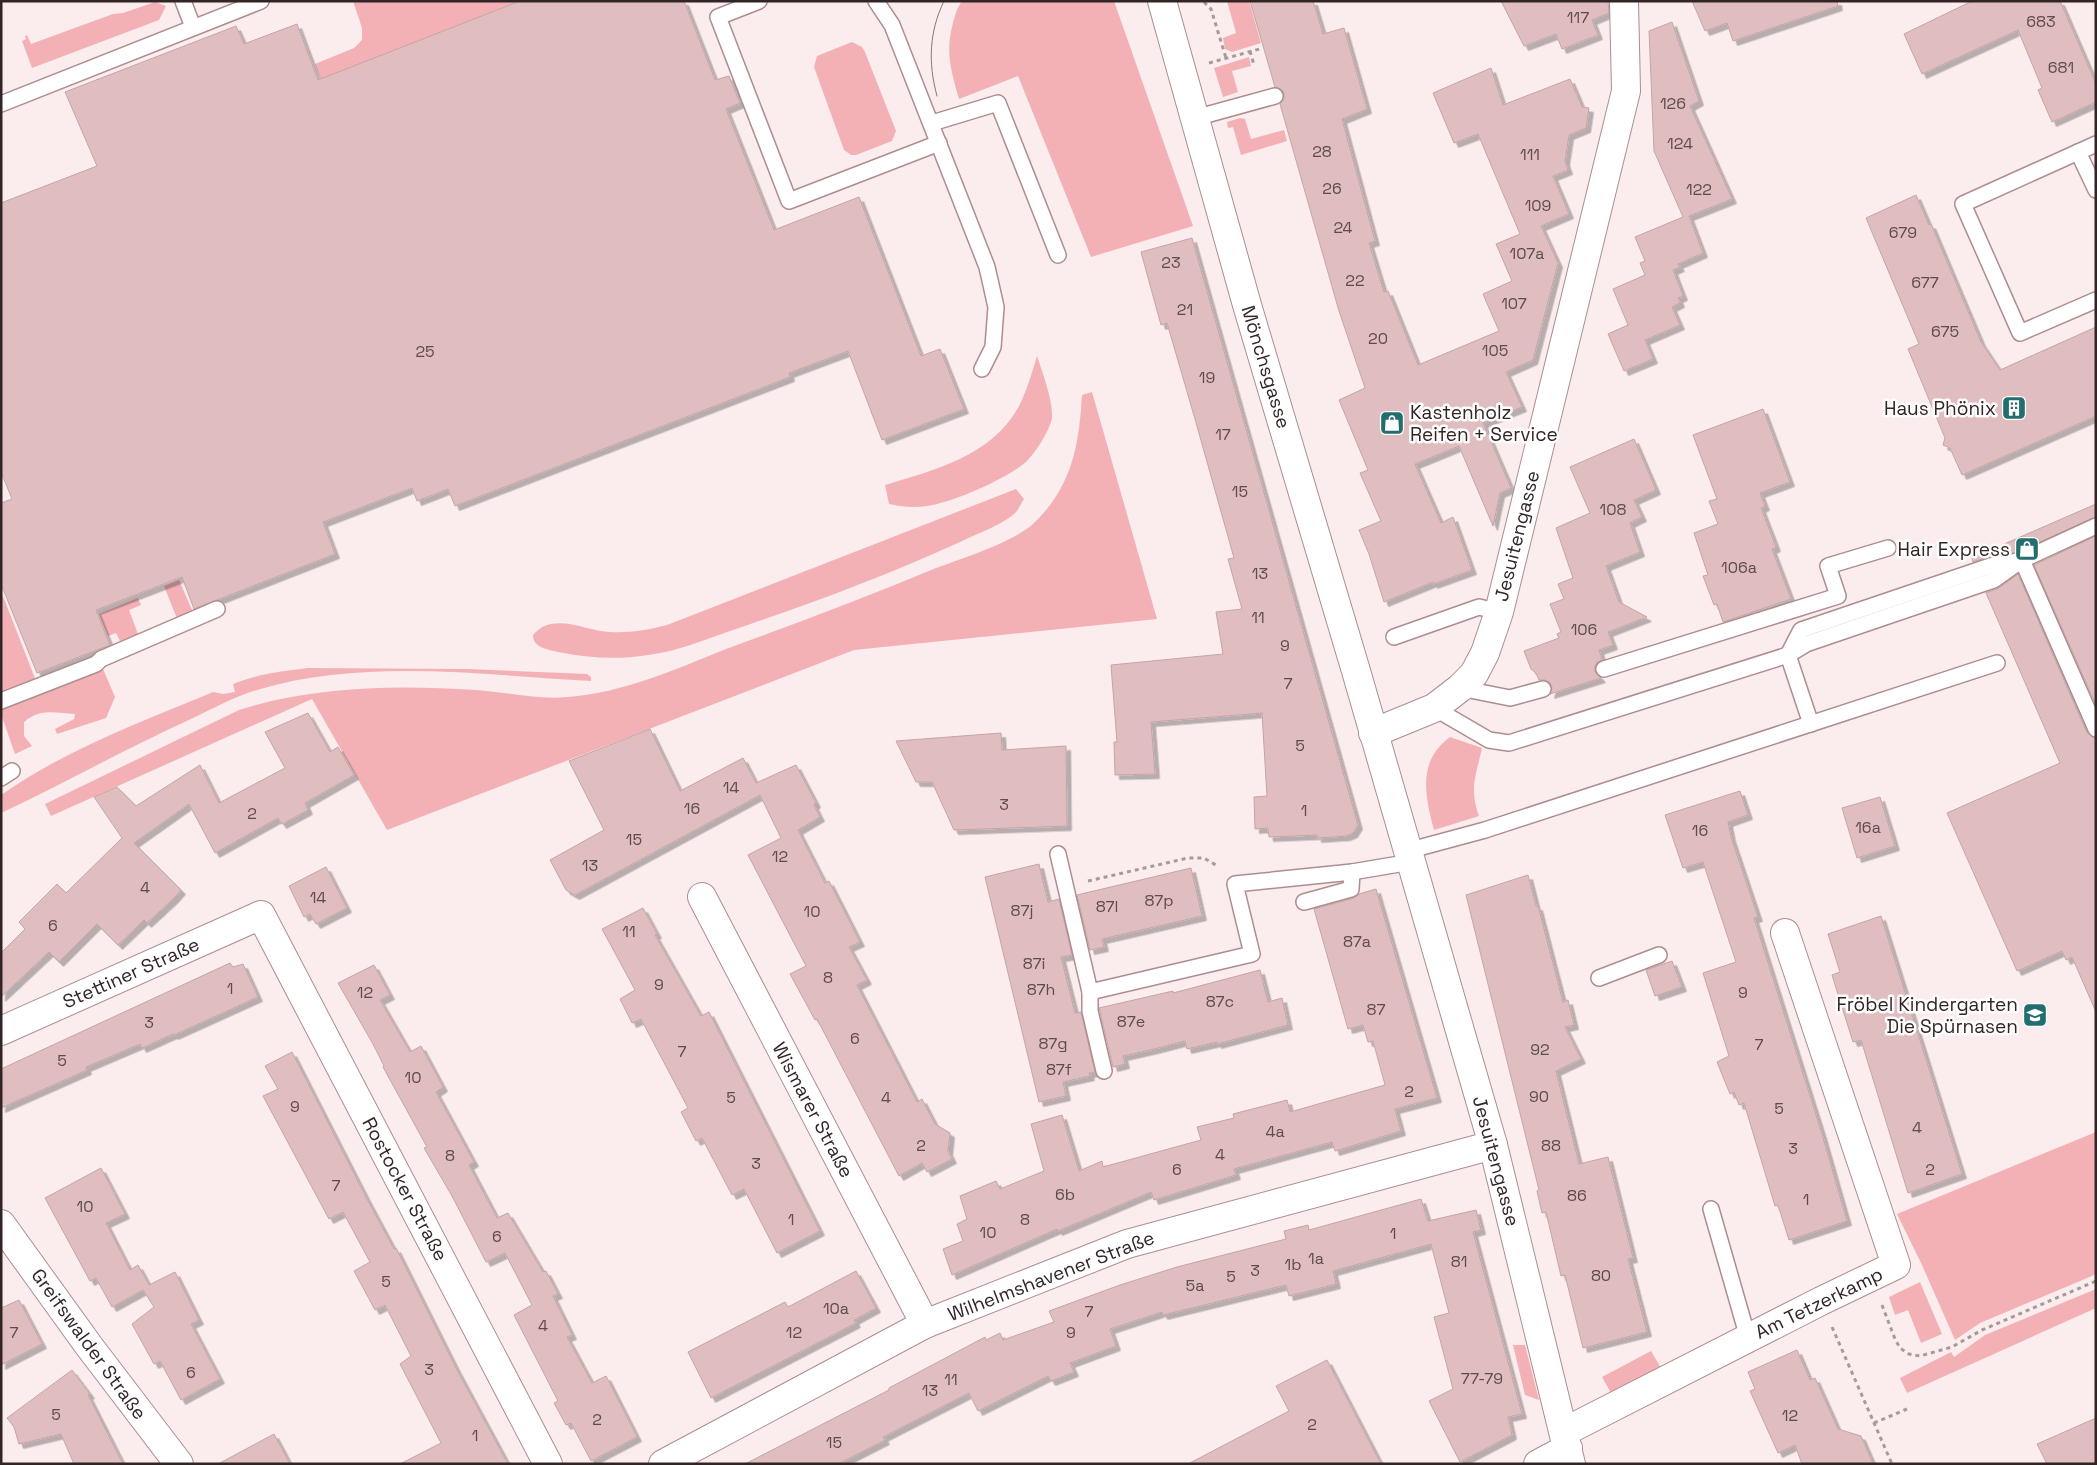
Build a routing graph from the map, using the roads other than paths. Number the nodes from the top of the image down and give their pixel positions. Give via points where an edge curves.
1 (183, 1) edge
2 (261, 1) edge
3 (759, 1) edge
4 (876, 1) edge
5 (1162, 1) edge
6 (1624, 1) edge
7 (193, 27) junction
8 (1275, 96) dead end
9 (1, 104) edge
10 (1195, 118) junction
11 (932, 123) junction
12 (939, 143) junction
13 (2096, 144) edge
14 (2078, 152) junction
15 (2096, 190) edge
16 (1058, 254) dead end
17 (2096, 300) edge
18 (982, 369) dead end
19 (2096, 526) edge
20 (1888, 548) dead end
21 (2022, 560) junction
22 (217, 609) dead end
23 (1499, 612) junction
24 (1394, 637) dead end
25 (1788, 655) junction
26 (1997, 663) dead end
27 (1604, 669) dead end
28 (1460, 688) junction
29 (1542, 688) dead end
30 (1, 701) edge
31 (1434, 708) junction
32 (1811, 724) junction
33 (2096, 729) edge
34 (1373, 732) junction
35 (1058, 854) dead end
36 (1409, 856) junction
37 (1352, 872) junction
38 (702, 896) dead end
39 (1304, 902) dead end
40 (261, 915) joint
41 (1785, 933) dead end
42 (1659, 956) dead end
43 (1599, 978) dead end
44 (1090, 992) junction
45 (1, 1031) edge
46 (1104, 1071) dead end
47 (1493, 1145) junction
48 (1711, 1209) dead end
49 (1, 1224) edge
50 (925, 1324) junction
51 (1748, 1338) junction
52 (1568, 1448) edge
53 (179, 1464) edge
54 (548, 1464) edge
55 (663, 1464) edge
56 (1538, 1464) edge

1 - 7 lane
2 - 7 lane
3 - 12 lane via 718,17 789,201
4 - 11 lane via 892,25
5 - 10 street, Mönchsgasse
6 - 23 street, Jesuitengasse via 1626,91
7 - 9 lane
8 - 10 lane
10 - 34 street, Mönchsgasse
11 - 12 lane
11 - 16 lane via 998,103
12 - 18 lane via 987,267 996,307 993,347
13 - 14 lane
14 - 15 lane
14 - 17 lane via 1963,204 2020,333
19 - 21 lane
20 - 27 lane via 1828,566 1838,596
21 - 25 lane via 1994,580 1806,644
21 - 33 lane
22 - 30 lane via 101,658 96,664
23 - 24 lane via 1478,607
23 - 28 street, Jesuitengasse via 1485,653 1474,674
25 - 31 lane via 1508,743 1489,740
25 - 32 lane
26 - 32 lane
28 - 29 lane via 1510,698
28 - 31 street, Jesuitengasse
31 - 34 street, Jesuitengasse
32 - 36 lane
34 - 36 street, Jesuitengasse
35 - 44 lane
36 - 37 lane
36 - 47 street, Jesuitengasse
37 - 39 lane via 1350,889
37 - 44 lane via 1235,884 1252,954
38 - 50 street, Wismarer Straße
40 - 45 street, Stettiner Straße
40 - 54 street, Rostocker Straße
41 - 51 street, Am Tetzerkamp via 1896,1265
42 - 43 lane
44 - 46 lane via 1090,1011
47 - 50 street, Wilhelmshavener Straße via 1127,1244
47 - 52 street, Jesuitengasse
48 - 51 lane
49 - 53 street, Greifswalder Straße
50 - 55 street, Wilhelmshavener Straße
51 - 52 street, Am Tetzerkamp
52 - 56 street, Am Tetzerkamp

